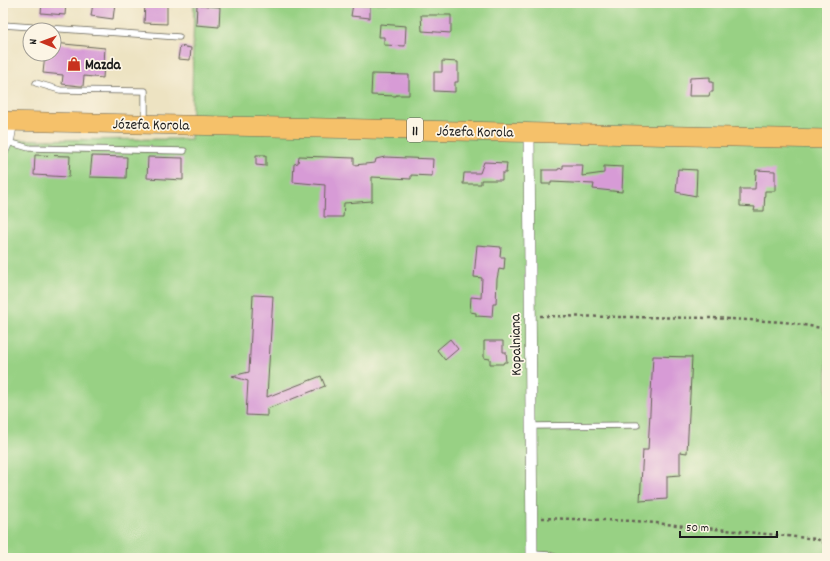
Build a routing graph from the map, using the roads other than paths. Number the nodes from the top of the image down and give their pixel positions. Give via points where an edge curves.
1 (3, 25) edge
2 (179, 37) dead end
3 (36, 83) dead end
4 (8, 121) edge
5 (146, 124) junction
6 (529, 132) junction
7 (827, 139) edge
8 (6, 146) edge
9 (184, 151) dead end
10 (637, 425) dead end
11 (531, 426) junction
12 (532, 556) edge
13 (558, 558) edge

1 - 2 lane
3 - 5 lane via 60,90 145,91
4 - 5 highway, Józefa Korola / 11
4 - 8 street
5 - 6 highway, Józefa Korola / 11
6 - 7 highway, Józefa Korola / 11
6 - 11 street, Kopalniana
8 - 9 lane
10 - 11 lane
11 - 12 street, Kopalniana
12 - 13 lane via 549,555

